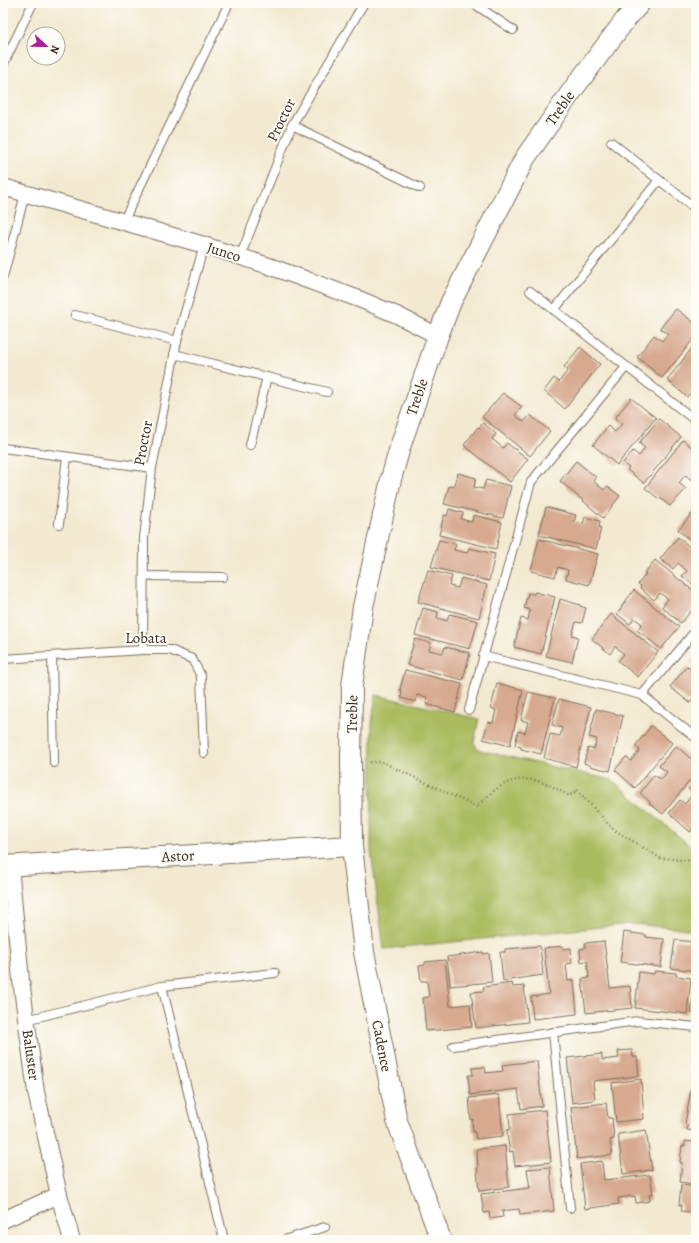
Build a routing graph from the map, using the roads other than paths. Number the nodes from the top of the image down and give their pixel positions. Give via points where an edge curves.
1 (33, 3) edge
2 (229, 3) edge
3 (364, 3) edge
4 (473, 3) edge
5 (640, 3) edge
6 (513, 30) dead end
7 (3, 65) edge
8 (292, 125) junction
9 (611, 142) dead end
10 (659, 180) junction
11 (3, 187) edge
12 (420, 188) dead end
13 (25, 194) junction
14 (696, 209) edge
15 (123, 222) junction
16 (204, 245) junction
17 (240, 257) junction
18 (3, 277) edge
19 (530, 291) dead end
20 (554, 310) junction
21 (74, 315) dead end
22 (438, 336) junction
23 (177, 341) junction
24 (174, 354) junction
25 (626, 367) junction
26 (267, 377) junction
27 (327, 392) dead end
28 (696, 422) edge
29 (250, 445) dead end
30 (3, 448) edge
31 (67, 457) junction
32 (152, 468) junction
33 (59, 524) dead end
34 (144, 576) junction
35 (223, 577) dead end
36 (696, 630) edge
37 (143, 650) junction
38 (52, 656) junction
39 (483, 656) junction
40 (3, 659) edge
41 (642, 695) junction
42 (469, 710) dead end
43 (696, 738) edge
44 (204, 753) dead end
45 (54, 763) dead end
46 (352, 846) junction
47 (7, 866) edge
48 (275, 973) dead end
49 (162, 986) junction
50 (26, 1020) junction
51 (696, 1027) edge
52 (553, 1032) junction
53 (453, 1046) dead end
54 (59, 1195) junction
55 (570, 1208) dead end
56 (3, 1220) edge
57 (325, 1227) dead end
58 (72, 1240) edge
59 (224, 1240) edge
60 (284, 1240) edge
61 (441, 1240) edge

1 - 7 lane
2 - 15 lane
3 - 8 lane, Proctor
4 - 6 lane
5 - 22 street, Treble via 574,88 525,158 451,302
8 - 12 lane
8 - 17 lane, Proctor
9 - 10 lane
10 - 14 lane
10 - 20 lane
11 - 13 street, Junco
13 - 15 street, Junco
13 - 18 lane
15 - 16 street, Junco
16 - 17 street, Junco
16 - 23 lane, Proctor
17 - 22 street, Junco via 358,299
19 - 20 lane
20 - 25 lane
21 - 23 lane
22 - 46 street, Treble via 391,479 363,607 352,686
23 - 24 lane, Proctor
24 - 26 lane
24 - 32 lane, Proctor
25 - 28 lane
25 - 39 lane via 531,482
26 - 27 lane
26 - 29 lane
30 - 31 lane
31 - 32 lane
31 - 33 lane
32 - 34 lane, Proctor via 144,538
34 - 35 lane
34 - 37 lane, Proctor
36 - 41 lane
37 - 38 lane, Lobata
37 - 44 lane, Lobata via 170,650 192,659 201,676
38 - 40 lane, Lobata
38 - 45 lane
39 - 41 lane
39 - 42 lane
41 - 43 lane
46 - 47 street, Astor
46 - 61 street, Cadence via 364,952 398,1121
47 - 50 street, Baluster
48 - 49 lane
49 - 50 lane
49 - 59 lane
50 - 54 street, Baluster via 36,1092
51 - 52 lane via 638,1021
52 - 53 lane
52 - 55 lane
54 - 56 street
54 - 58 street, Baluster
57 - 60 lane

